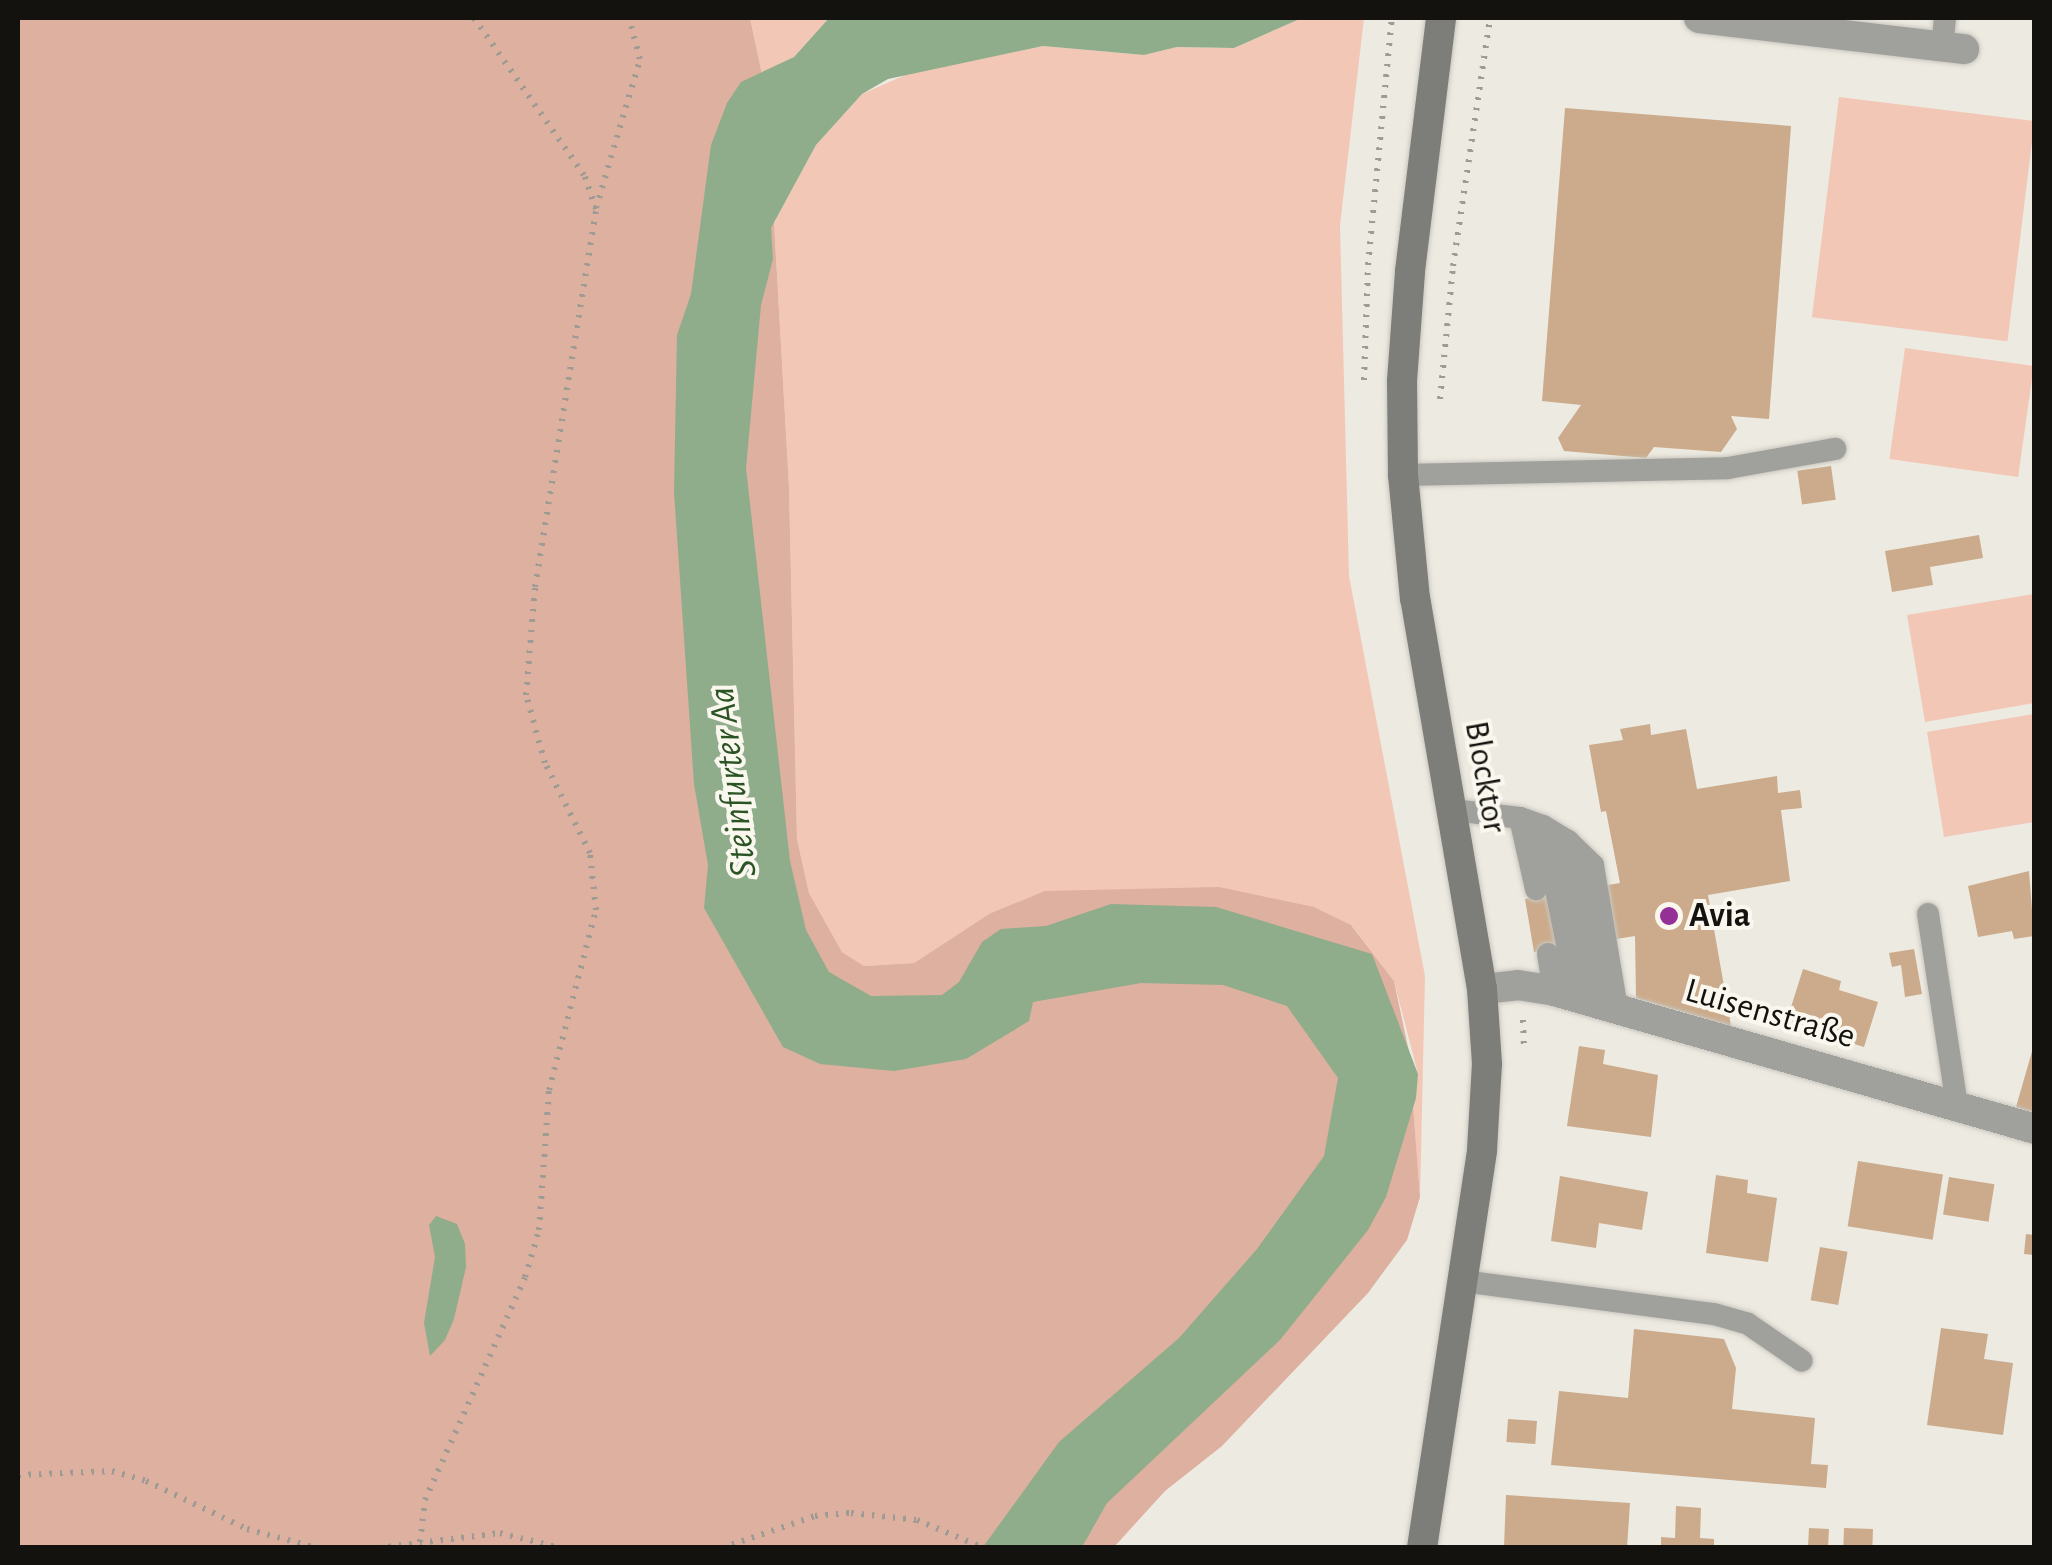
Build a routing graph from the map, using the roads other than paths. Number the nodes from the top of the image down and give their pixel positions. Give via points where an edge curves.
1 (1441, 18) edge
2 (1699, 18) edge
3 (1950, 38) edge
4 (1834, 449) dead end
5 (1404, 474) junction
6 (1453, 810) junction
7 (1520, 818) junction
8 (1543, 826) junction
9 (1536, 889) dead end
10 (1928, 914) dead end
11 (1548, 954) dead end
12 (1482, 990) junction
13 (1588, 1001) junction
14 (1957, 1106) junction
15 (2034, 1129) edge
16 (1462, 1281) junction
17 (1802, 1361) dead end
18 (1422, 1548) edge

1 - 5 main road, Blocktor via 1410,271
2 - 3 street
4 - 5 lane via 1728,468
5 - 6 main road, Blocktor via 1415,599
6 - 7 lane
6 - 12 main road, Blocktor
7 - 8 lane
7 - 9 lane
8 - 13 lane
8 - 13 lane via 1568,842
10 - 14 lane
11 - 13 lane
12 - 13 street, Luisenstraße via 1518,985
12 - 16 main road, Blocktor via 1482,1150
13 - 14 street, Luisenstraße
14 - 15 street, Luisenstraße
16 - 17 lane via 1714,1314 1748,1324
16 - 18 main road, Blocktor

